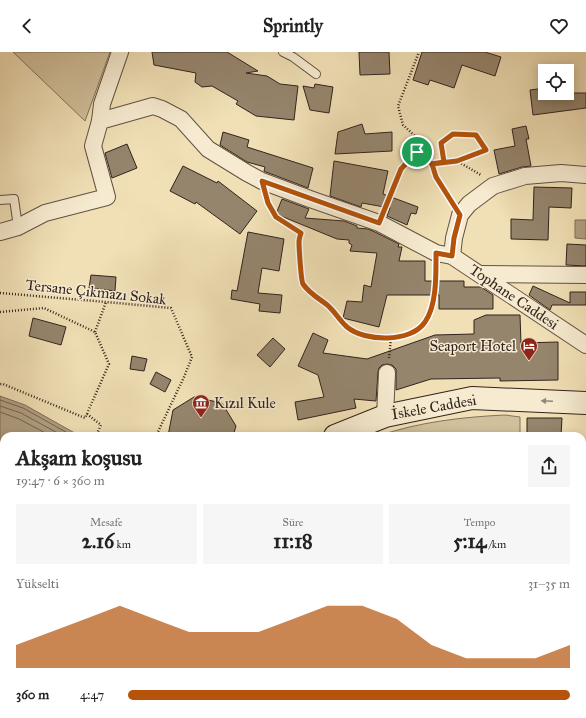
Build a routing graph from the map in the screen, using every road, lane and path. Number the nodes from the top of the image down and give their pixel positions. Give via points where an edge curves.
1 (120, 52) edge
2 (283, 52) edge
3 (419, 52) edge
4 (316, 74) dead end
5 (100, 121) junction
6 (417, 152) junction
7 (457, 161) junction
8 (444, 162) junction
9 (432, 164) junction
10 (480, 175) dead end
11 (586, 175) edge
12 (262, 181) junction
13 (0, 200) edge
14 (460, 215) junction
15 (379, 223) junction
16 (18, 227) junction
17 (0, 232) edge
18 (436, 253) junction
19 (452, 256) junction
20 (480, 274) junction
21 (586, 275) edge
22 (0, 293) edge
23 (106, 302) junction
24 (0, 312) edge
25 (95, 332) junction
26 (391, 338) junction
27 (586, 345) edge
28 (387, 373) joint
29 (0, 384) edge
30 (586, 403) edge
31 (87, 414) junction
32 (385, 416) junction
33 (98, 432) edge
34 (158, 432) edge
35 (345, 432) edge

1 - 5 street via 102,104
2 - 4 lane
3 - 6 path via 398,106 403,125 416,137
5 - 12 street, Tophane Caddesi via 153,106 162,109 180,119 208,149
5 - 16 street via 94,146 107,197 45,213
6 - 9 path
6 - 15 path via 401,169
7 - 8 path
7 - 8 path via 486,150 476,135 453,134 441,143
7 - 10 path
8 - 9 path
9 - 14 path via 436,177
11 - 14 street via 561,173 525,176 493,186 469,204
12 - 15 street, Tophane Caddesi
12 - 26 path via 268,203 276,217 301,233 299,241 302,283 347,327 359,333
13 - 16 lane via 14,200
14 - 19 street
15 - 18 street, Tophane Caddesi
16 - 17 street
18 - 19 street, Tophane Caddesi
18 - 26 path via 435,284 430,314 414,332
19 - 20 street, Tophane Caddesi
20 - 21 street
20 - 27 street, Tophane Caddesi
22 - 23 path, Tersane Çıkmazı Sokak
23 - 25 path
23 - 34 path, Tersane Çıkmazı Sokak via 171,308 192,357
24 - 25 path via 44,308
25 - 31 path via 109,364
26 - 28 path
28 - 32 street
29 - 31 path via 85,418
30 -> 32 street, İskele Caddesi via 472,398
31 - 33 path via 101,425
32 - 35 street, İskele Caddesi

